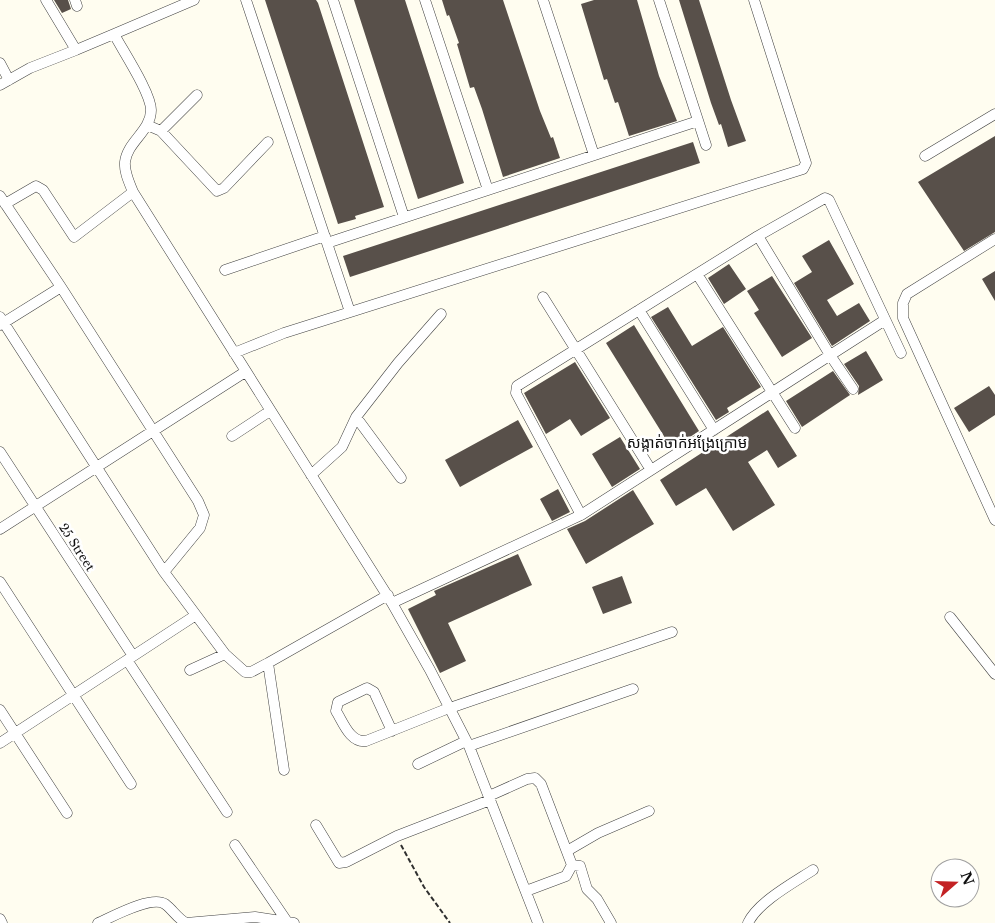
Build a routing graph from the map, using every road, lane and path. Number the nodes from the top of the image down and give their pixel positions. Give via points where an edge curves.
1 (46, 0) edge
2 (194, 0) edge
3 (246, 0) edge
4 (333, 0) edge
5 (425, 0) edge
6 (543, 0) edge
7 (659, 0) edge
8 (754, 0) edge
9 (114, 34) junction
10 (76, 50) junction
11 (0, 63) edge
12 (5, 82) edge
13 (197, 95) dead end
14 (995, 114) edge
15 (698, 121) junction
16 (147, 125) junction
17 (161, 131) junction
18 (268, 142) dead end
19 (706, 145) dead end
20 (594, 155) junction
21 (925, 156) dead end
22 (488, 190) junction
23 (133, 192) junction
24 (2, 200) edge
25 (404, 218) junction
26 (758, 236) junction
27 (326, 239) junction
28 (995, 239) edge
29 (225, 270) dead end
30 (697, 274) junction
31 (61, 287) junction
32 (543, 297) dead end
33 (639, 310) junction
34 (350, 312) junction
35 (440, 314) dead end
36 (885, 320) junction
37 (1, 322) edge
38 (575, 349) junction
39 (234, 353) junction
40 (901, 353) dead end
41 (830, 355) junction
42 (245, 372) junction
43 (853, 389) dead end
44 (771, 393) junction
45 (270, 411) junction
46 (356, 417) junction
47 (796, 428) dead end
48 (714, 430) junction
49 (154, 431) junction
50 (232, 436) dead end
51 (0, 452) edge
52 (97, 468) junction
53 (651, 470) junction
54 (311, 475) junction
55 (401, 478) dead end
56 (35, 506) junction
57 (581, 515) junction
58 (995, 520) edge
59 (0, 529) edge
60 (164, 572) junction
61 (0, 582) edge
62 (390, 599) junction
63 (196, 615) junction
64 (950, 617) dead end
65 (672, 632) dead end
66 (225, 654) junction
67 (130, 658) junction
68 (268, 663) junction
69 (190, 670) dead end
70 (995, 674) edge
71 (633, 690) dead end
72 (73, 695) junction
73 (450, 709) junction
74 (0, 710) edge
75 (392, 731) junction
76 (15, 733) junction
77 (0, 743) edge
78 (467, 744) junction
79 (418, 764) dead end
80 (284, 770) dead end
81 (131, 784) dead end
82 (490, 798) junction
83 (649, 811) dead end
84 (227, 812) dead end
85 (67, 814) dead end
86 (316, 825) dead end
87 (397, 836) junction
88 (235, 845) dead end
89 (567, 851) junction
90 (572, 865) junction
91 (813, 870) dead end
92 (526, 891) junction
93 (0, 920) edge
94 (290, 922) edge
95 (2, 923) edge
96 (98, 923) edge
97 (186, 923) edge
98 (450, 923) edge
99 (538, 923) edge
100 (611, 923) edge
101 (748, 923) edge

1 - 10 street
2 - 9 street
3 - 27 street
4 - 25 street
5 - 22 street
6 - 20 street
7 - 15 street
8 - 34 street via 806,163 803,169
9 - 10 street
9 - 16 street via 149,99 151,112
10 - 12 street
11 - 12 street
13 - 17 street
14 - 21 street
15 - 19 street
15 - 20 street
16 - 17 street
16 - 23 street via 126,154 126,172
17 - 18 street via 217,191 224,188
20 - 22 street
22 - 25 street
23 - 24 street via 76,236 71,234 43,190 36,186
23 - 39 street
24 - 31 street
25 - 27 street
26 - 30 street
26 - 36 street via 825,198 830,200
26 - 41 street
27 - 29 street
27 - 34 street
28 - 58 street via 907,294 903,318
30 - 33 street
30 - 44 street
31 - 37 street
31 - 49 street
32 - 38 street
33 - 38 street
33 - 48 street
34 - 39 street
35 - 46 street
36 - 40 street
36 - 41 street
37 - 52 street
38 - 53 street
38 - 57 street via 515,389
39 - 42 street
41 - 43 street
41 - 44 street
42 - 45 street
42 - 49 street
44 - 47 street
44 - 48 street
45 - 50 street
45 - 54 street
46 - 54 street via 342,448
46 - 55 street
48 - 53 street
49 - 52 street
49 - 60 street via 204,514 200,528
51 - 56 street, 25 Street
52 - 56 street
52 - 60 street
53 - 57 street
54 - 62 street
56 - 59 street
56 - 67 street, 25 Street
57 - 62 street
60 - 63 street
61 - 72 street
62 - 68 street
62 - 73 street
63 - 66 street
63 - 67 street
64 - 70 street
65 - 73 street
66 - 68 street via 245,672
66 - 69 street
67 - 72 street
67 - 84 street, 25 Street
68 - 80 street
71 - 78 street
72 - 76 street
72 - 81 street
73 - 75 street
73 - 78 street
74 - 76 street
75 - 75 street via 366,741 356,739 336,711 338,702 370,689
76 - 77 street
76 - 85 street
78 - 79 street
78 - 82 street
82 - 87 street
82 - 89 street via 535,778 541,784
82 - 92 street
83 - 89 street via 598,833
86 - 87 street via 339,863
87 - 98 path via 424,887
88 - 94 street
89 - 90 street
90 - 92 street via 566,876
90 - 100 street via 580,866 587,888
91 - 101 street via 783,889 752,915
92 - 99 street
93 - 95 street
94 - 97 street via 255,917
96 - 97 street via 154,901 165,904

